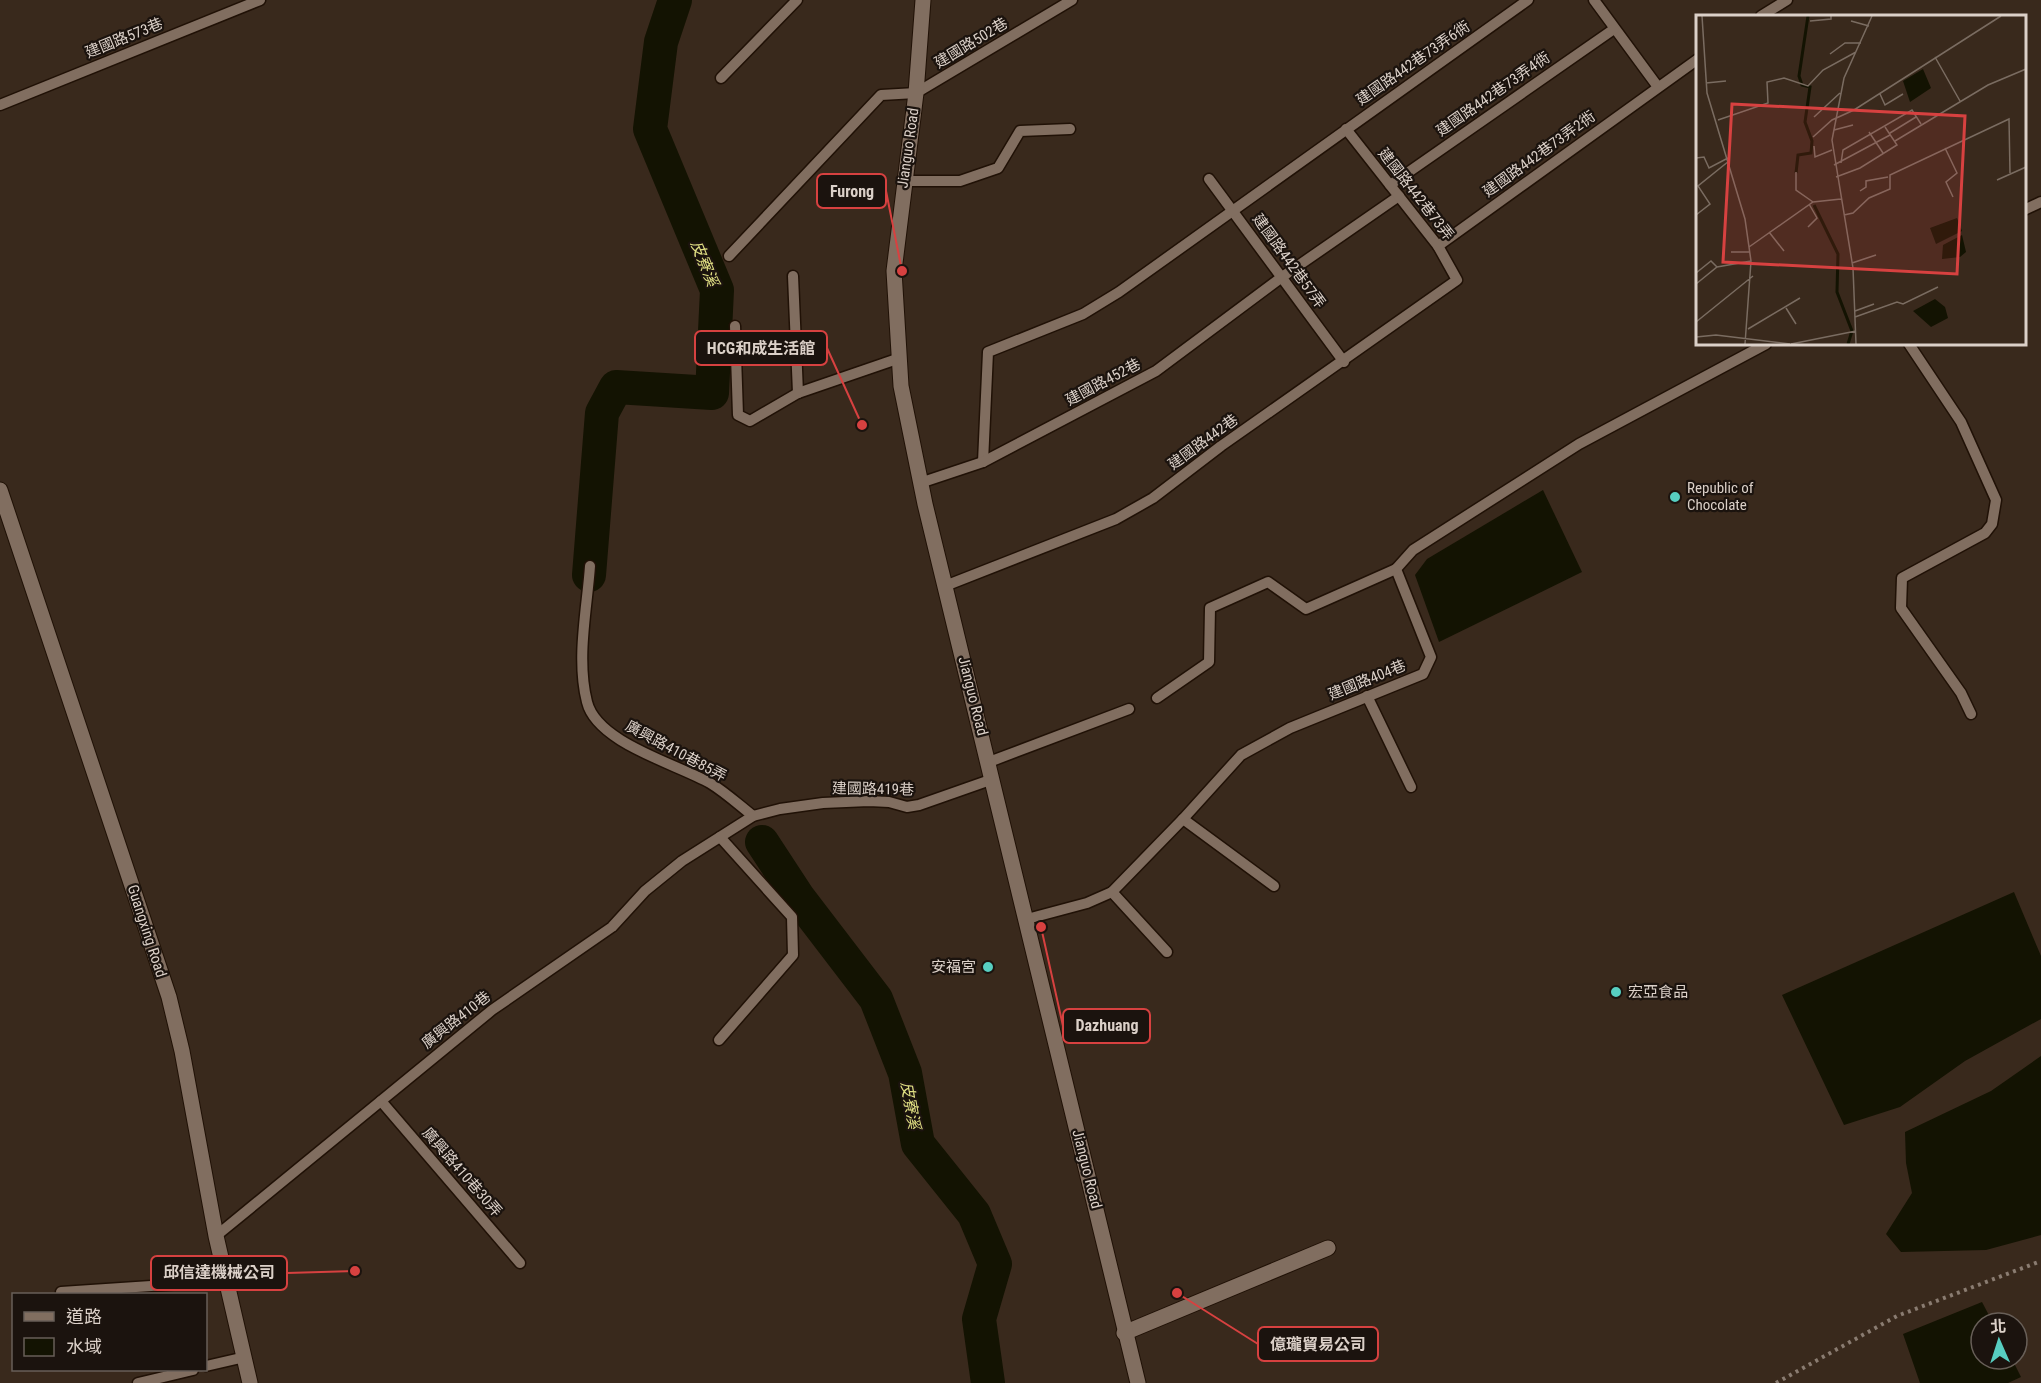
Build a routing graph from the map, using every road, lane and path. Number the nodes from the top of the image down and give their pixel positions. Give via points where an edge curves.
1 (260, 0) edge
2 (797, 0) edge
3 (923, 0) edge
4 (1072, 0) edge
5 (1528, 0) edge
6 (1594, 0) edge
7 (1787, 0) edge
8 (1763, 15) edge
9 (1614, 29) junction
10 (1696, 60) edge
11 (721, 78) dead end
12 (1658, 87) junction
13 (916, 93) junction
14 (0, 105) edge
15 (1070, 129) dead end
16 (1346, 129) junction
17 (1209, 179) dead end
18 (903, 181) junction
19 (1390, 184) junction
20 (1399, 196) junction
21 (2041, 202) edge
22 (1232, 209) junction
23 (2026, 210) edge
24 (1438, 246) junction
25 (729, 256) dead end
26 (793, 276) dead end
27 (1282, 277) junction
28 (1457, 280) joint
29 (735, 326) dead end
30 (1764, 345) edge
31 (1910, 345) edge
32 (897, 359) junction
33 (1344, 362) junction
34 (798, 393) junction
35 (983, 462) junction
36 (920, 483) junction
37 (1, 498) edge
38 (590, 566) dead end
39 (1396, 569) junction
40 (945, 586) junction
41 (1367, 696) junction
42 (1157, 698) dead end
43 (1129, 709) dead end
44 (1971, 714) dead end
45 (989, 762) junction
46 (993, 780) junction
47 (1411, 787) dead end
48 (753, 816) junction
49 (1183, 819) junction
50 (720, 837) junction
51 (1274, 885) dead end
52 (1112, 892) junction
53 (1027, 919) junction
54 (1167, 952) dead end
55 (718, 1040) dead end
56 (381, 1101) junction
57 (216, 1236) junction
58 (1328, 1248) dead end
59 (2041, 1261) edge
60 (520, 1263) dead end
61 (226, 1281) junction
62 (61, 1292) dead end
63 (1124, 1333) junction
64 (245, 1357) junction
65 (207, 1366) edge
66 (189, 1371) edge
67 (138, 1383) edge
68 (250, 1383) edge
69 (1138, 1383) edge
70 (1776, 1383) edge

1 - 14 lane, 建國路573巷
2 - 11 lane
3 - 13 street, Jianguo Road
4 - 13 lane, 建國路502巷
5 - 16 lane, 建國路442巷73弄6衖
6 - 9 lane
7 - 8 lane
9 - 12 lane
9 - 19 lane, 建國路442巷73弄4衖
10 - 12 lane, 建國路442巷73弄2衖
12 - 24 lane, 建國路442巷73弄2衖
13 - 18 street, Jianguo Road
13 - 25 lane via 881,95
15 - 18 lane via 1020,131 998,168 960,181
16 - 19 lane, 建國路442巷73弄
16 - 22 lane, 建國路442巷73弄6衖
17 - 22 lane, 建國路442巷57弄
18 - 32 street, Jianguo Road via 894,271
19 - 20 lane, 建國路442巷73弄
20 - 24 lane, 建國路442巷73弄
20 - 27 lane, 建國路452巷
21 - 23 lane
22 - 27 lane, 建國路442巷57弄
22 - 35 lane, 建國路442巷73弄6衖 via 1083,314 988,352
24 - 28 lane, 建國路442巷73弄
26 - 34 lane
27 - 33 lane, 建國路442巷57弄
27 - 35 lane, 建國路452巷 via 1156,371
28 - 33 lane, 建國路442巷
29 - 34 lane via 738,415 750,422
30 - 39 lane via 1580,444 1413,550
31 - 44 lane via 1961,422 1996,500 1992,524 1985,533 1902,578 1900,586 1901,608 1961,693
32 - 34 lane
32 - 36 street, Jianguo Road
33 - 40 lane, 建國路442巷 via 1153,498 1116,519
35 - 36 lane, 建國路452巷
36 - 40 street, Jianguo Road
37 - 57 street, Guangxing Road via 169,997
38 - 48 lane, 廣興路410巷85弄 via 583,670 587,704 599,723 616,737 710,783
39 - 41 lane, 建國路404巷 via 1431,657 1423,674
39 - 42 lane via 1306,609 1268,582 1210,608 1209,662
40 - 45 street, Jianguo Road
41 - 47 lane
41 - 49 lane, 建國路404巷 via 1290,728 1240,755
43 - 45 lane
45 - 46 street, Jianguo Road
46 - 48 lane, 建國路419巷 via 919,806 869,801 824,803 780,808
46 - 53 street, Jianguo Road
48 - 50 lane, 建國路419巷
49 - 51 lane
49 - 52 lane, 建國路404巷
50 - 55 lane via 792,917 793,956
50 - 56 lane, 廣興路410巷 via 645,891 612,927 492,1010
52 - 53 lane, 建國路404巷
52 - 54 lane
53 - 63 street, Jianguo Road
56 - 57 lane, 廣興路410巷
56 - 60 lane, 廣興路410巷30弄
57 - 61 street, Guangxing Road
58 - 63 street
59 - 70 path via 1898,1316
61 - 62 lane
61 - 64 street, Guangxing Road
63 - 69 street, Jianguo Road
64 - 65 lane
64 - 68 street, Guangxing Road
66 - 67 lane

